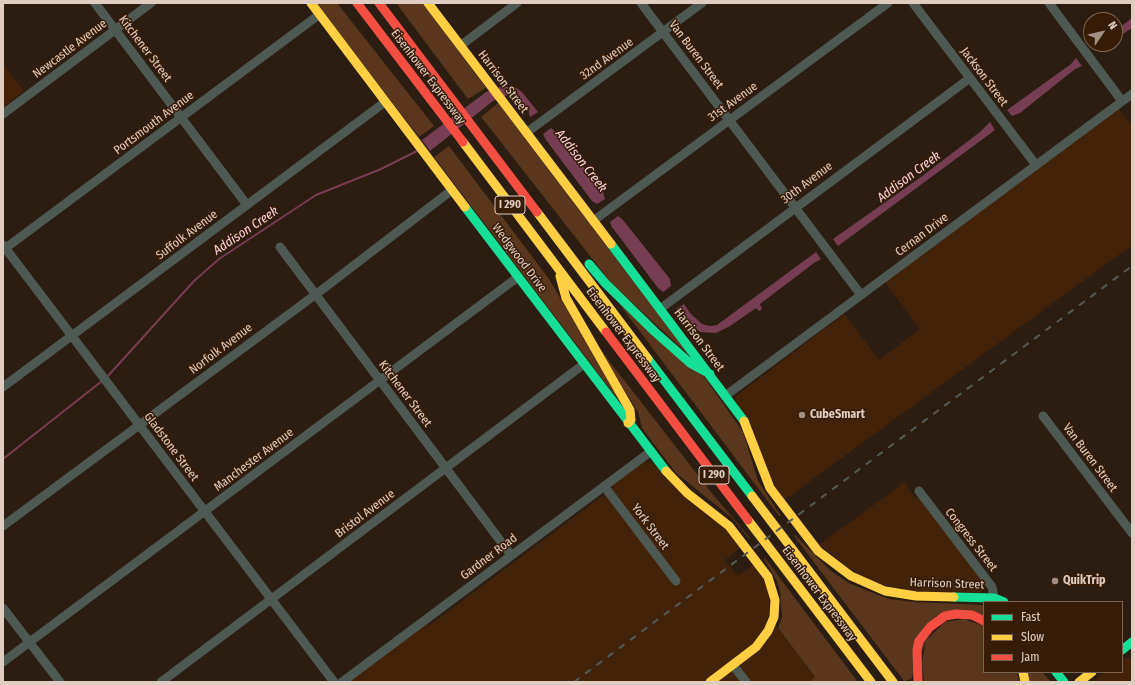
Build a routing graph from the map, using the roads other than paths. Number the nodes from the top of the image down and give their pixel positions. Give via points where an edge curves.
1 (95, 3) edge
2 (151, 3) edge
3 (311, 3) edge
4 (357, 3) edge
5 (379, 3) edge
6 (428, 3) edge
7 (517, 3) edge
8 (641, 3) edge
9 (702, 3) edge
10 (888, 3) edge
11 (913, 3) edge
12 (1049, 3) edge
13 (320, 14) junction
14 (115, 30) junction
15 (367, 32) dead end
16 (663, 32) junction
17 (460, 46) junction
18 (970, 78) junction
19 (414, 80) junction
20 (1132, 94) edge
21 (1122, 101) junction
22 (386, 102) junction
23 (3, 114) edge
24 (181, 117) junction
25 (730, 120) junction
26 (526, 133) junction
27 (1036, 165) junction
28 (452, 190) junction
29 (247, 205) junction
30 (795, 207) junction
31 (541, 217) junction
32 (593, 222) junction
33 (280, 247) dead end
34 (4, 248) edge
35 (558, 268) junction
36 (518, 277) junction
37 (315, 294) junction
38 (861, 295) junction
39 (660, 309) junction
40 (72, 336) junction
41 (584, 364) junction
42 (710, 374) junction
43 (380, 381) junction
44 (3, 387) edge
45 (725, 396) junction
46 (1043, 416) dead end
47 (628, 423) junction
48 (139, 425) junction
49 (650, 452) junction
50 (446, 468) junction
51 (604, 486) junction
52 (918, 491) dead end
53 (205, 512) junction
54 (3, 526) edge
55 (1132, 533) edge
56 (511, 555) junction
57 (676, 582) dead end
58 (994, 598) junction
59 (271, 599) junction
60 (1002, 601) edge
61 (3, 608) edge
62 (983, 620) edge
63 (29, 642) junction
64 (3, 662) edge
65 (733, 665) junction
66 (1057, 673) edge
67 (1091, 673) edge
68 (60, 682) edge
69 (161, 682) edge
70 (334, 682) edge
71 (342, 682) edge
72 (710, 682) edge
73 (746, 682) edge
74 (871, 682) edge
75 (893, 682) edge
76 (918, 682) edge
77 (1064, 682) edge
78 (1079, 682) edge

1 - 14 street, Kitchener Street
2 - 14 street, Newcastle Avenue
3 - 13 main road, Wedgwood Drive
4 - 19 main road, Eisenhower Expressway / I 290
5 - 31 main road, Eisenhower Expressway / I 290
6 - 17 main road, Harrison Street
7 - 17 street
8 - 16 street, Van Buren Street
9 - 16 street, 32nd Avenue
10 - 25 street, 31st Avenue
11 - 18 street, Jackson Street
12 - 21 street
13 - 22 main road, Wedgwood Drive
13 - 24 street, Portsmouth Avenue
14 - 23 street, Newcastle Avenue
14 - 24 street, Kitchener Street
15 - 19 main road via 394,66
16 - 25 street, Van Buren Street
16 - 26 street, 32nd Avenue
17 - 26 main road, Harrison Street
18 - 27 street, Jackson Street
18 - 30 street, 30th Avenue
19 - 35 main road, Eisenhower Expressway / I 290
20 - 21 street, Cernan Drive
21 - 27 street, Cernan Drive
22 - 28 main road, Wedgwood Drive
22 - 29 street, Suffolk Avenue
24 - 29 street, Kitchener Street
24 - 34 street, Portsmouth Avenue
25 - 30 street, Van Buren Street
25 - 32 street, 31st Avenue
26 - 32 main road, Harrison Street
27 - 38 street, Cernan Drive
28 - 36 main road, Wedgwood Drive
28 - 37 street, Norfolk Avenue
29 - 40 street, Suffolk Avenue
30 - 38 street, Van Buren Street
30 - 39 street, 30th Avenue
31 - 42 main road via 568,239 605,283 648,325 690,362
31 - 75 main road, Eisenhower Expressway / I 290
32 - 39 main road, Harrison Street
33 - 37 street, Kitchener Street
34 - 40 street, Gladstone Street
35 - 47 main road via 566,298 630,410 632,420
35 - 74 main road, Eisenhower Expressway / I 290
36 - 41 main road, Wedgwood Drive
36 - 43 street, Manchester Avenue
37 - 43 street, Kitchener Street
37 - 48 street, Norfolk Avenue
38 - 45 street, Cernan Drive
39 - 42 main road, Harrison Street
40 - 44 street, Suffolk Avenue
40 - 48 street, Gladstone Street
41 - 47 main road, Wedgwood Drive
41 - 50 street, Bristol Avenue
42 - 45 main road, Harrison Street
43 - 50 street, Kitchener Street
43 - 53 street, Manchester Avenue
45 - 58 main road, Harrison Street via 747,427 765,478 774,495 810,542 839,569 868,584 901,594
46 - 55 street, Van Buren Street
47 - 49 main road, Wedgwood Drive
48 - 53 street, Gladstone Street
48 - 54 street, Norfolk Avenue
49 - 51 street, Gardner Road
49 - 65 main road, Wedgwood Drive via 676,483 729,526 771,583 775,610 768,631 761,642
50 - 56 street, Kitchener Street
50 - 59 street, Bristol Avenue
51 - 56 street, Gardner Road
51 - 57 street, York Street
52 - 58 street, Congress Street via 992,587
53 - 59 street, Gladstone Street
53 - 63 street, Manchester Avenue
56 - 71 street, Gardner Road
58 - 60 main road
59 - 69 street, Bristol Avenue
59 - 70 street, Gladstone Street
61 - 63 street
62 - 76 main road via 972,615 956,614 945,616 930,627 917,650
63 - 64 street, Manchester Avenue
63 - 68 street
65 - 72 main road, Wedgwood Drive
65 - 73 street
66 - 77 main road
67 - 78 main road

